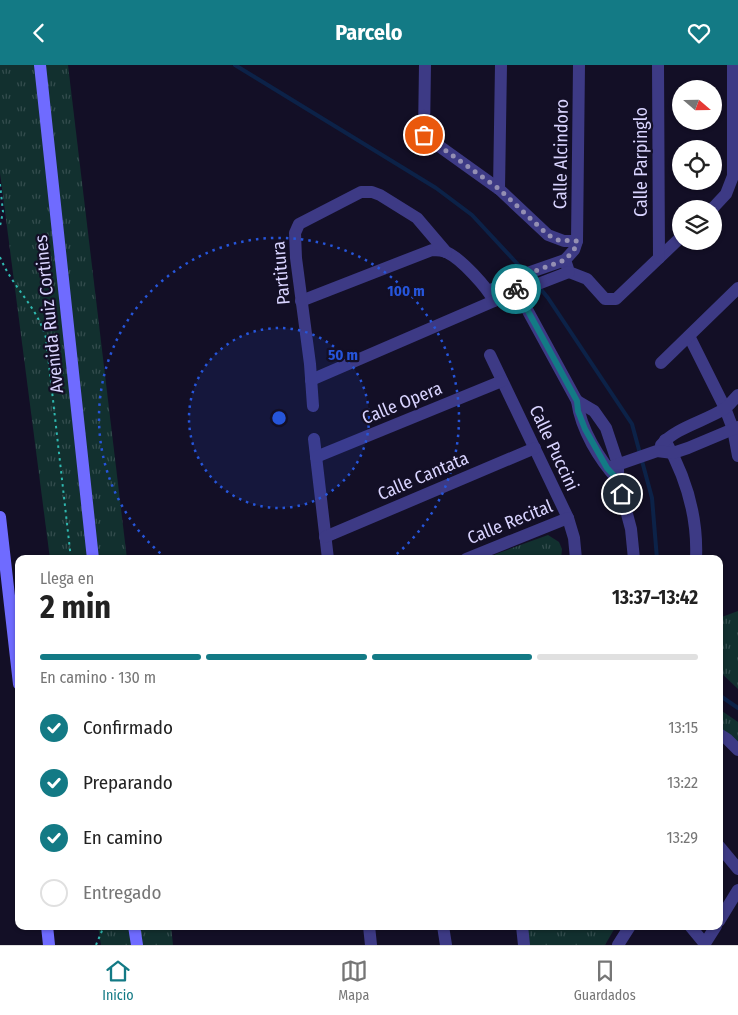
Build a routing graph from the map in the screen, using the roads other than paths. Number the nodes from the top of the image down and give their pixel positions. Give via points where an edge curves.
1 (40, 65) edge
2 (426, 65) edge
3 (501, 65) edge
4 (579, 65) edge
5 (658, 65) edge
6 (732, 65) edge
7 (499, 189) junction
8 (720, 200) edge
9 (577, 241) junction
10 (672, 246) edge
11 (446, 252) junction
12 (659, 258) junction
13 (567, 266) junction
14 (516, 278) junction
15 (738, 288) edge
16 (523, 290) junction
17 (491, 296) junction
18 (301, 301) junction
19 (689, 337) junction
20 (490, 355) dead end
21 (661, 363) dead end
22 (311, 380) junction
23 (502, 381) junction
24 (738, 395) edge
25 (577, 401) junction
26 (313, 406) dead end
27 (725, 408) junction
28 (735, 428) edge
29 (314, 439) dead end
30 (666, 440) junction
31 (535, 448) junction
32 (656, 451) junction
33 (673, 453) junction
34 (738, 456) edge
35 (316, 457) junction
36 (612, 466) junction
37 (0, 517) edge
38 (568, 518) junction
39 (325, 537) junction
40 (93, 555) edge
41 (327, 555) edge
42 (484, 555) edge
43 (576, 555) edge
44 (634, 555) edge
45 (696, 555) edge
46 (15, 649) edge
47 (723, 736) edge
48 (738, 750) edge
49 (723, 851) edge
50 (738, 869) edge
51 (738, 889) edge
52 (723, 914) edge
53 (47, 930) edge
54 (135, 930) edge
55 (369, 930) edge
56 (444, 930) edge
57 (522, 930) edge
58 (627, 930) edge
59 (693, 930) edge
60 (713, 930) edge
61 (704, 944) edge
62 (49, 945) edge
63 (137, 945) edge
64 (371, 945) edge
65 (446, 945) edge
66 (524, 945) edge
67 (618, 945) edge

1 - 40 main road, Avenida Ruiz Cortines
2 - 7 street via 424,133
3 - 7 street
4 - 9 street, Calle Alcindoro
5 - 12 street, Calle Parpinglo
6 - 8 street via 733,176
7 - 9 street via 548,235 558,240
9 - 13 street
10 - 12 street
11 - 17 street via 454,256
11 - 18 street via 432,250
11 - 18 street, Partitura via 418,218 372,191 361,192 295,229
12 - 13 street via 616,299 605,299 586,279
13 - 14 street via 545,267
13 - 16 street via 552,279
14 - 16 street
14 - 17 street
15 - 19 street
16 - 17 street
16 - 25 street
17 - 22 street
18 - 22 street, Partitura
19 - 21 street
19 - 27 street
20 - 23 street, Calle Puccini
22 - 26 street, Partitura
23 - 31 street, Calle Puccini
23 - 35 street, Calle Opera
24 - 27 street
25 - 36 street via 585,429
25 - 36 street via 601,419
27 - 28 street
27 - 30 street
28 - 33 street
28 - 34 street
29 - 35 street
30 - 32 street
30 - 33 street
31 - 38 street, Calle Puccini
31 - 39 street, Calle Cantata
32 - 33 street
32 - 36 street
33 - 45 street via 690,502
35 - 39 street
36 - 44 street via 631,529
37 - 46 main road
38 - 42 street, Calle Recital
38 - 43 street, Calle Puccini
39 - 41 street
47 - 48 street
49 - 50 street
51 - 52 street
53 - 62 main road
54 - 63 main road
55 - 64 street
56 - 65 street
57 - 66 street
58 - 67 street
59 - 61 street
60 - 61 street

